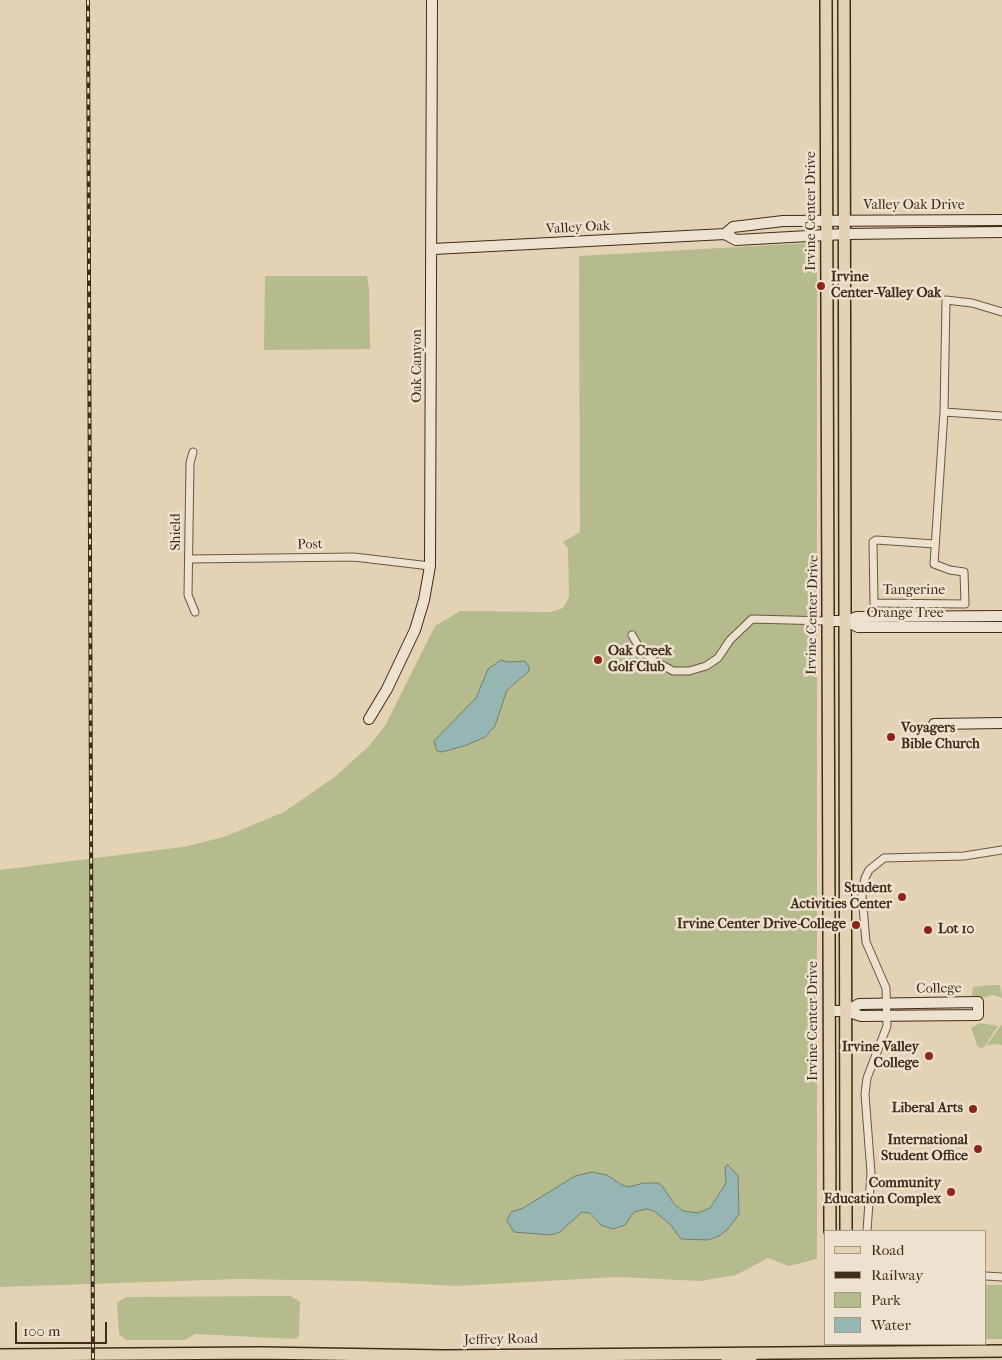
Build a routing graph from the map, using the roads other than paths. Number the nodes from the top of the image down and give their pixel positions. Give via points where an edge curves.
1 (432, 0) edge
2 (826, 0) edge
3 (844, 0) edge
4 (845, 220) junction
5 (1002, 220) edge
6 (826, 221) junction
7 (1002, 232) edge
8 (725, 234) junction
9 (827, 234) junction
10 (845, 234) junction
11 (433, 249) junction
12 (1002, 312) edge
13 (944, 412) junction
14 (1002, 416) edge
15 (193, 452) dead end
16 (935, 544) junction
17 (189, 559) junction
18 (430, 566) junction
19 (195, 612) dead end
20 (1002, 616) edge
21 (827, 621) junction
22 (846, 621) junction
23 (1002, 627) edge
24 (632, 635) dead end
25 (369, 719) dead end
26 (1002, 723) edge
27 (934, 724) dead end
28 (1002, 850) edge
29 (886, 1003) junction
30 (830, 1011) junction
31 (846, 1011) junction
32 (886, 1016) junction
33 (830, 1230) edge
34 (846, 1230) edge
35 (867, 1230) edge
36 (987, 1276) edge
37 (1002, 1277) edge
38 (1002, 1351) edge
39 (690, 1352) junction
40 (774, 1352) junction
41 (832, 1352) edge
42 (847, 1352) edge
43 (0, 1355) edge
44 (443, 1359) edge
45 (651, 1360) edge
46 (727, 1360) edge

1 - 11 street, Oak Canyon
2 - 6 main road, Irvine Center Drive
3 - 4 main road
4 - 5 street, Valley Oak Drive
4 - 6 street, Valley Oak Drive
4 - 10 main road
6 - 8 street, Valley Oak via 783,221 733,227
6 - 9 main road, Irvine Center Drive
7 - 10 street, Valley Oak Drive
8 - 9 street, Valley Oak via 736,240
8 - 11 street, Valley Oak
9 - 10 street, Valley Oak Drive
9 - 21 main road, Irvine Center Drive
10 - 22 main road
11 - 18 street, Oak Canyon
12 - 13 street, Tangerine via 972,303 946,300
13 - 14 street
13 - 16 street, Tangerine
15 - 17 street, Shield via 190,463
16 - 16 street, Tangerine via 934,564 964,572 965,604 874,603 873,542
17 - 18 street, Post via 354,557
17 - 19 street, Shield via 188,595
18 - 25 street, Oak Canyon via 415,630
20 - 22 street, Orange Tree via 857,617
21 - 22 street
21 - 24 street via 752,619 730,640 718,658 689,672 673,671 651,659
21 - 30 main road, Irvine Center Drive
22 - 23 street, Orange Tree via 858,627
22 - 31 main road
26 - 27 street
28 - 29 street via 964,856 893,856 884,858 869,870 863,886 865,932 870,954 886,988
29 - 31 street, College via 859,1004
29 - 32 street
29 - 32 street, College via 978,1002 978,1015
30 - 31 street, College
30 - 33 main road, Irvine Center Drive
31 - 32 street, College via 861,1016
31 - 34 main road
32 - 35 street via 885,1034 871,1065 865,1094 871,1173
36 - 37 street
38 - 42 main road, Jeffrey Road
39 - 40 main road, Jeffrey Road
39 - 44 main road, Jeffrey Road
39 - 45 main road via 678,1359
40 - 41 main road, Jeffrey Road
40 - 46 main road via 757,1358
41 - 42 main road, Jeffrey Road
43 - 44 main road, Jeffrey Road via 261,1352

